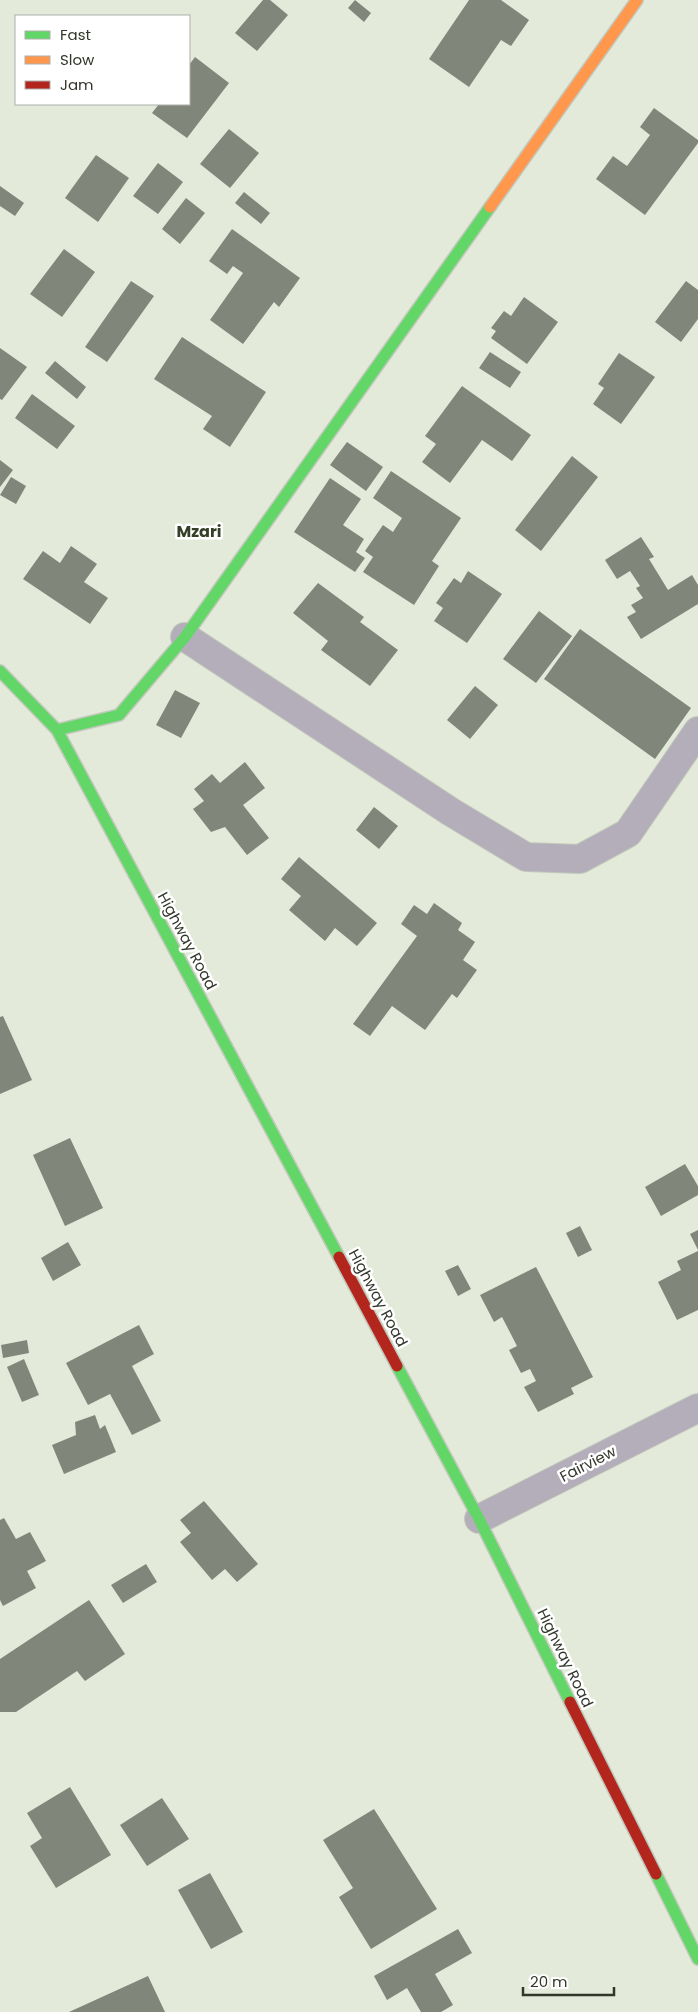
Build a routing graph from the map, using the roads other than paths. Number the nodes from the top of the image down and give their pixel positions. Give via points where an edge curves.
1 (637, 0) edge
2 (185, 637) junction
3 (0, 671) edge
4 (56, 730) junction
5 (698, 732) edge
6 (698, 1408) edge
7 (479, 1519) junction
8 (698, 1959) edge

1 - 2 street
2 - 4 street via 119,715
2 - 5 street via 526,857 580,859 628,833
3 - 4 street, Highway Road
4 - 7 street, Highway Road
6 - 7 street, Fairview
7 - 8 street, Highway Road

